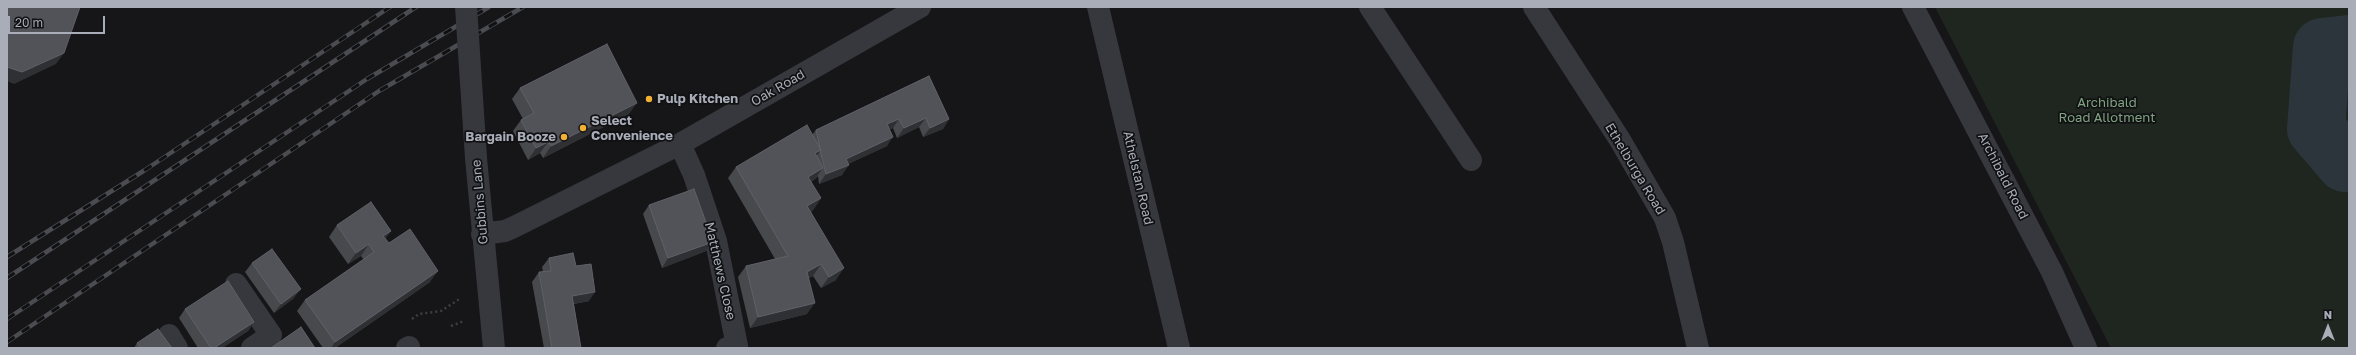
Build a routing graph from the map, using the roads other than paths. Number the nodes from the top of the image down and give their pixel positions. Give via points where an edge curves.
1 (466, 7) edge
2 (920, 7) edge
3 (1098, 7) edge
4 (1370, 7) edge
5 (1534, 7) edge
6 (1913, 7) edge
7 (680, 144) junction
8 (1471, 160) dead end
9 (482, 234) junction
10 (236, 284) dead end
11 (252, 348) edge
12 (494, 348) edge
13 (727, 348) edge
14 (1179, 348) edge
15 (1698, 348) edge
16 (2086, 348) edge

1 - 9 street, Gubbins Lane, bridge
2 - 7 street, Oak Road
3 - 14 street, Athelstan Road
4 - 8 street
5 - 15 street, Ethelburga Road via 1620,140 1665,218
6 - 16 street, Archibald Road via 2052,272
7 - 9 street, Oak Road via 514,227
7 - 13 street, Matthews Close via 694,175 716,241 737,346
9 - 12 street, Gubbins Lane
10 - 11 street via 271,335

